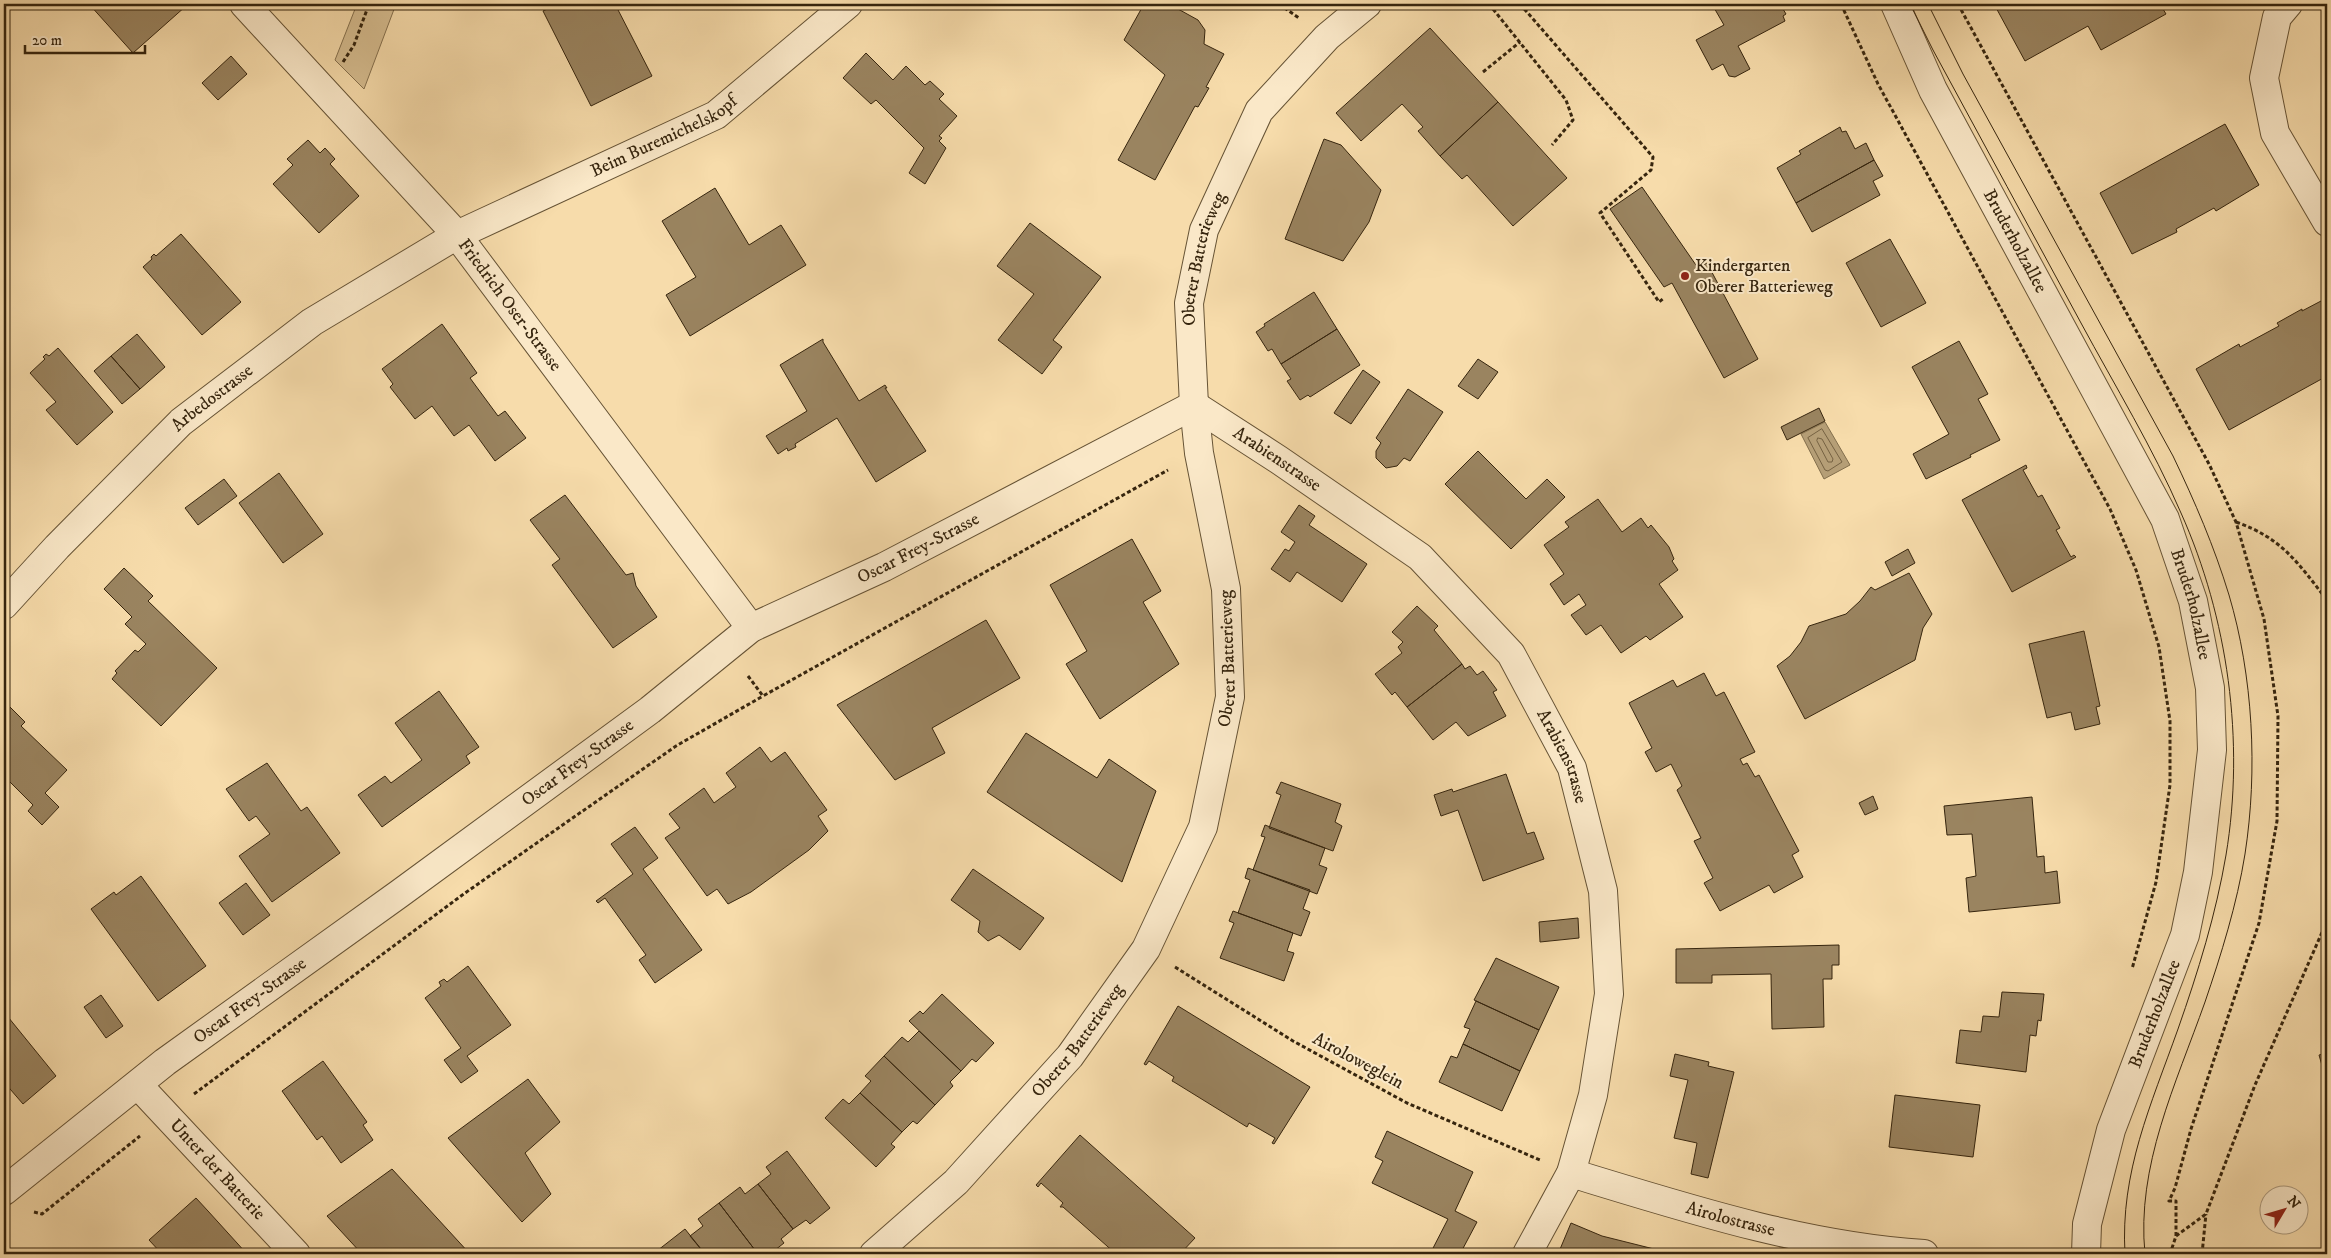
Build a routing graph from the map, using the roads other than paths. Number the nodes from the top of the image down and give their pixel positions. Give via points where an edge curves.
1 (244, 4) edge
2 (848, 4) edge
3 (1367, 4) edge
4 (1895, 4) edge
5 (2288, 4) edge
6 (2327, 222) edge
7 (458, 236) junction
8 (1194, 405) junction
9 (4, 605) edge
10 (751, 628) junction
11 (138, 1085) junction
12 (1570, 1173) junction
13 (4, 1191) edge
14 (1877, 1253) edge
15 (296, 1254) edge
16 (874, 1254) edge
17 (1527, 1254) edge
18 (1924, 1254) edge
19 (2086, 1254) edge

1 - 7 street, Friedrich Oser-Strasse
2 - 7 street, Beim Buremichelskopf via 716,115
3 - 8 street, Oberer Batterieweg via 1327,38 1260,112 1204,230 1189,303
4 - 19 street, Bruderholzallee via 1933,90 2165,519 2193,601 2210,688 2212,750 2198,872 2184,935 2110,1130 2088,1224
5 - 6 street via 2277,17 2264,78 2275,133
7 - 9 street, Arbedostrasse via 312,322 181,422
7 - 10 street, Friedrich Oser-Strasse
8 - 10 street, Oscar Frey-Strasse via 884,567
8 - 12 street, Arabienstrasse via 1420,557 1511,654 1572,768 1603,891 1609,994 1593,1095
8 - 16 street, Oberer Batterieweg via 1199,452 1226,589 1230,697 1203,827 1146,949 1070,1056 956,1182
10 - 11 street, Oscar Frey-Strasse via 650,710 165,1062
11 - 13 street, Oscar Frey-Strasse
11 - 15 street, Unter der Batterie
12 - 14 street, Airolostrasse via 1717,1217
12 - 17 street, Arabienstrasse
14 - 18 street, Airolostrasse

